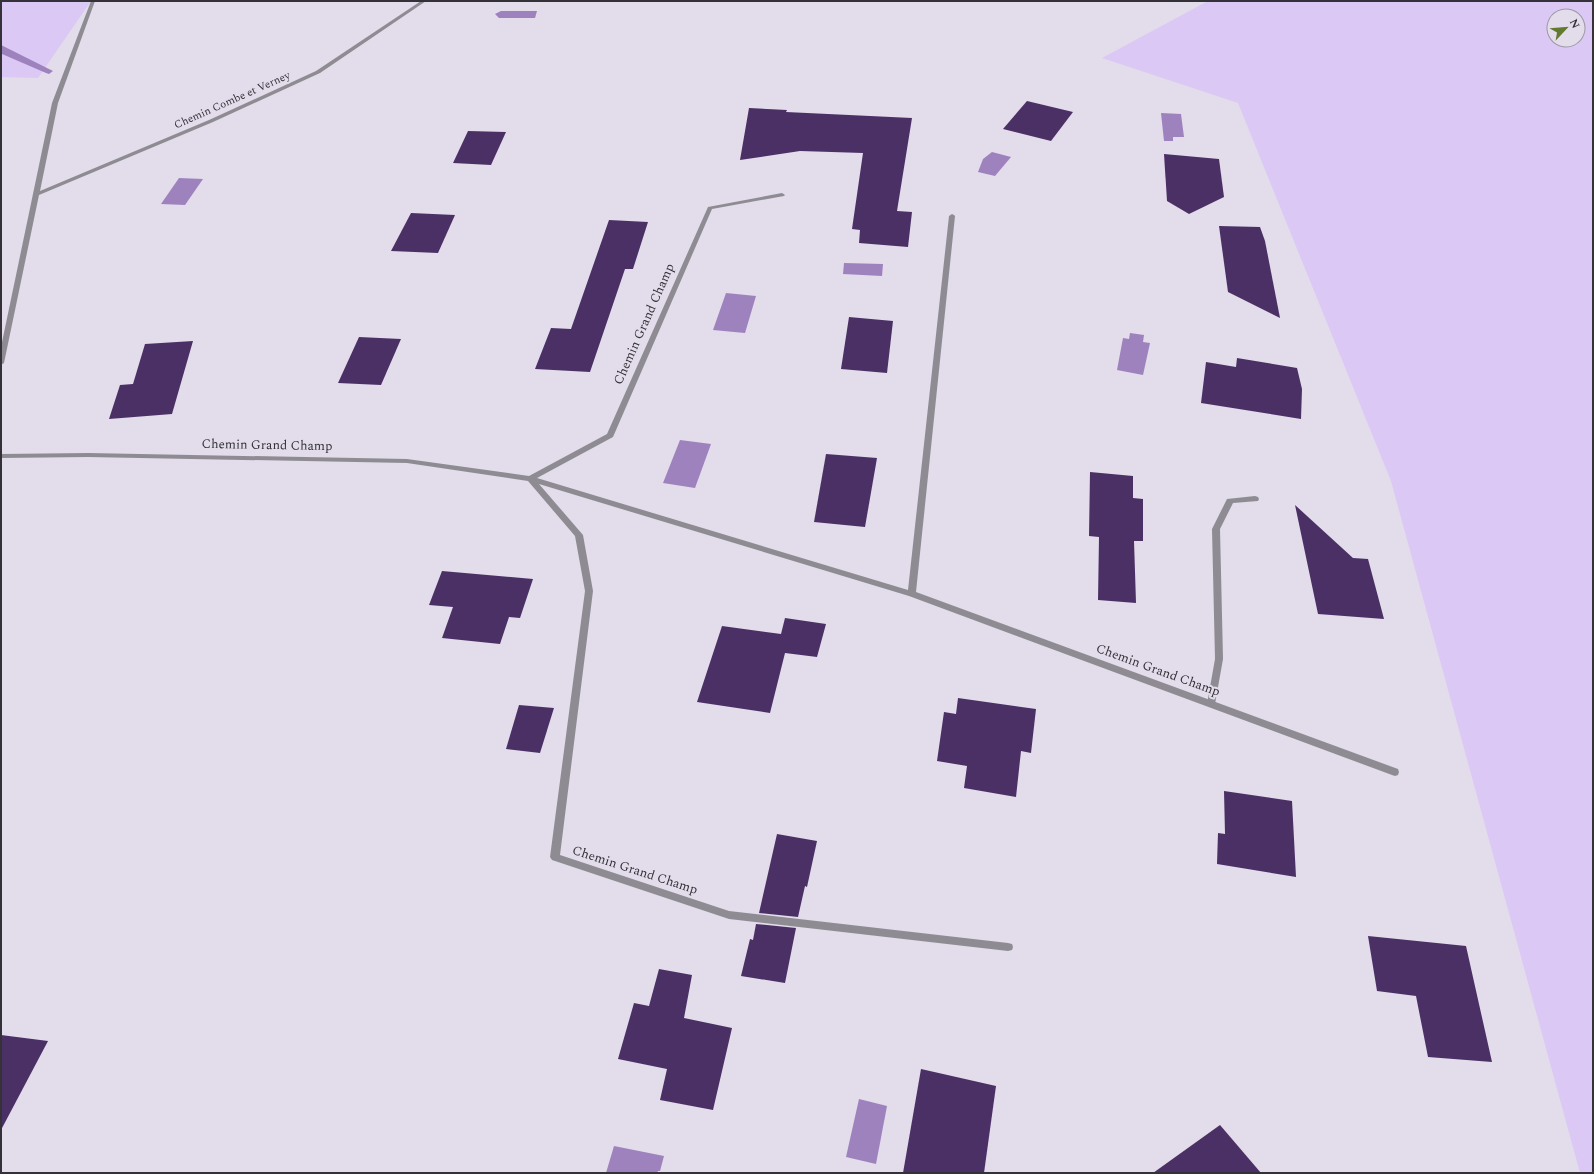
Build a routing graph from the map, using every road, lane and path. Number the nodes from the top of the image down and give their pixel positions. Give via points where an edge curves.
1 (93, 1) edge
2 (424, 1) edge
3 (37, 194) junction
4 (782, 195) dead end
5 (952, 216) dead end
6 (1, 363) edge
7 (1, 456) edge
8 (530, 479) junction
9 (1255, 499) dead end
10 (912, 594) junction
11 (1212, 704) junction
12 (1394, 772) dead end
13 (1008, 947) dead end

1 - 3 street via 55,102
2 - 3 street, Chemin Combe et Verney via 318,72 211,122
3 - 6 street
4 - 8 street, Chemin Grand Champ via 710,208 610,435
5 - 10 street
7 - 8 street, Chemin Grand Champ via 88,455 407,461
8 - 10 street, Chemin Grand Champ
8 - 13 street, Chemin Grand Champ via 579,535 589,591 555,857 729,914
9 - 11 street via 1230,502 1216,529 1220,659
10 - 11 street, Chemin Grand Champ
11 - 12 street, Chemin Grand Champ

